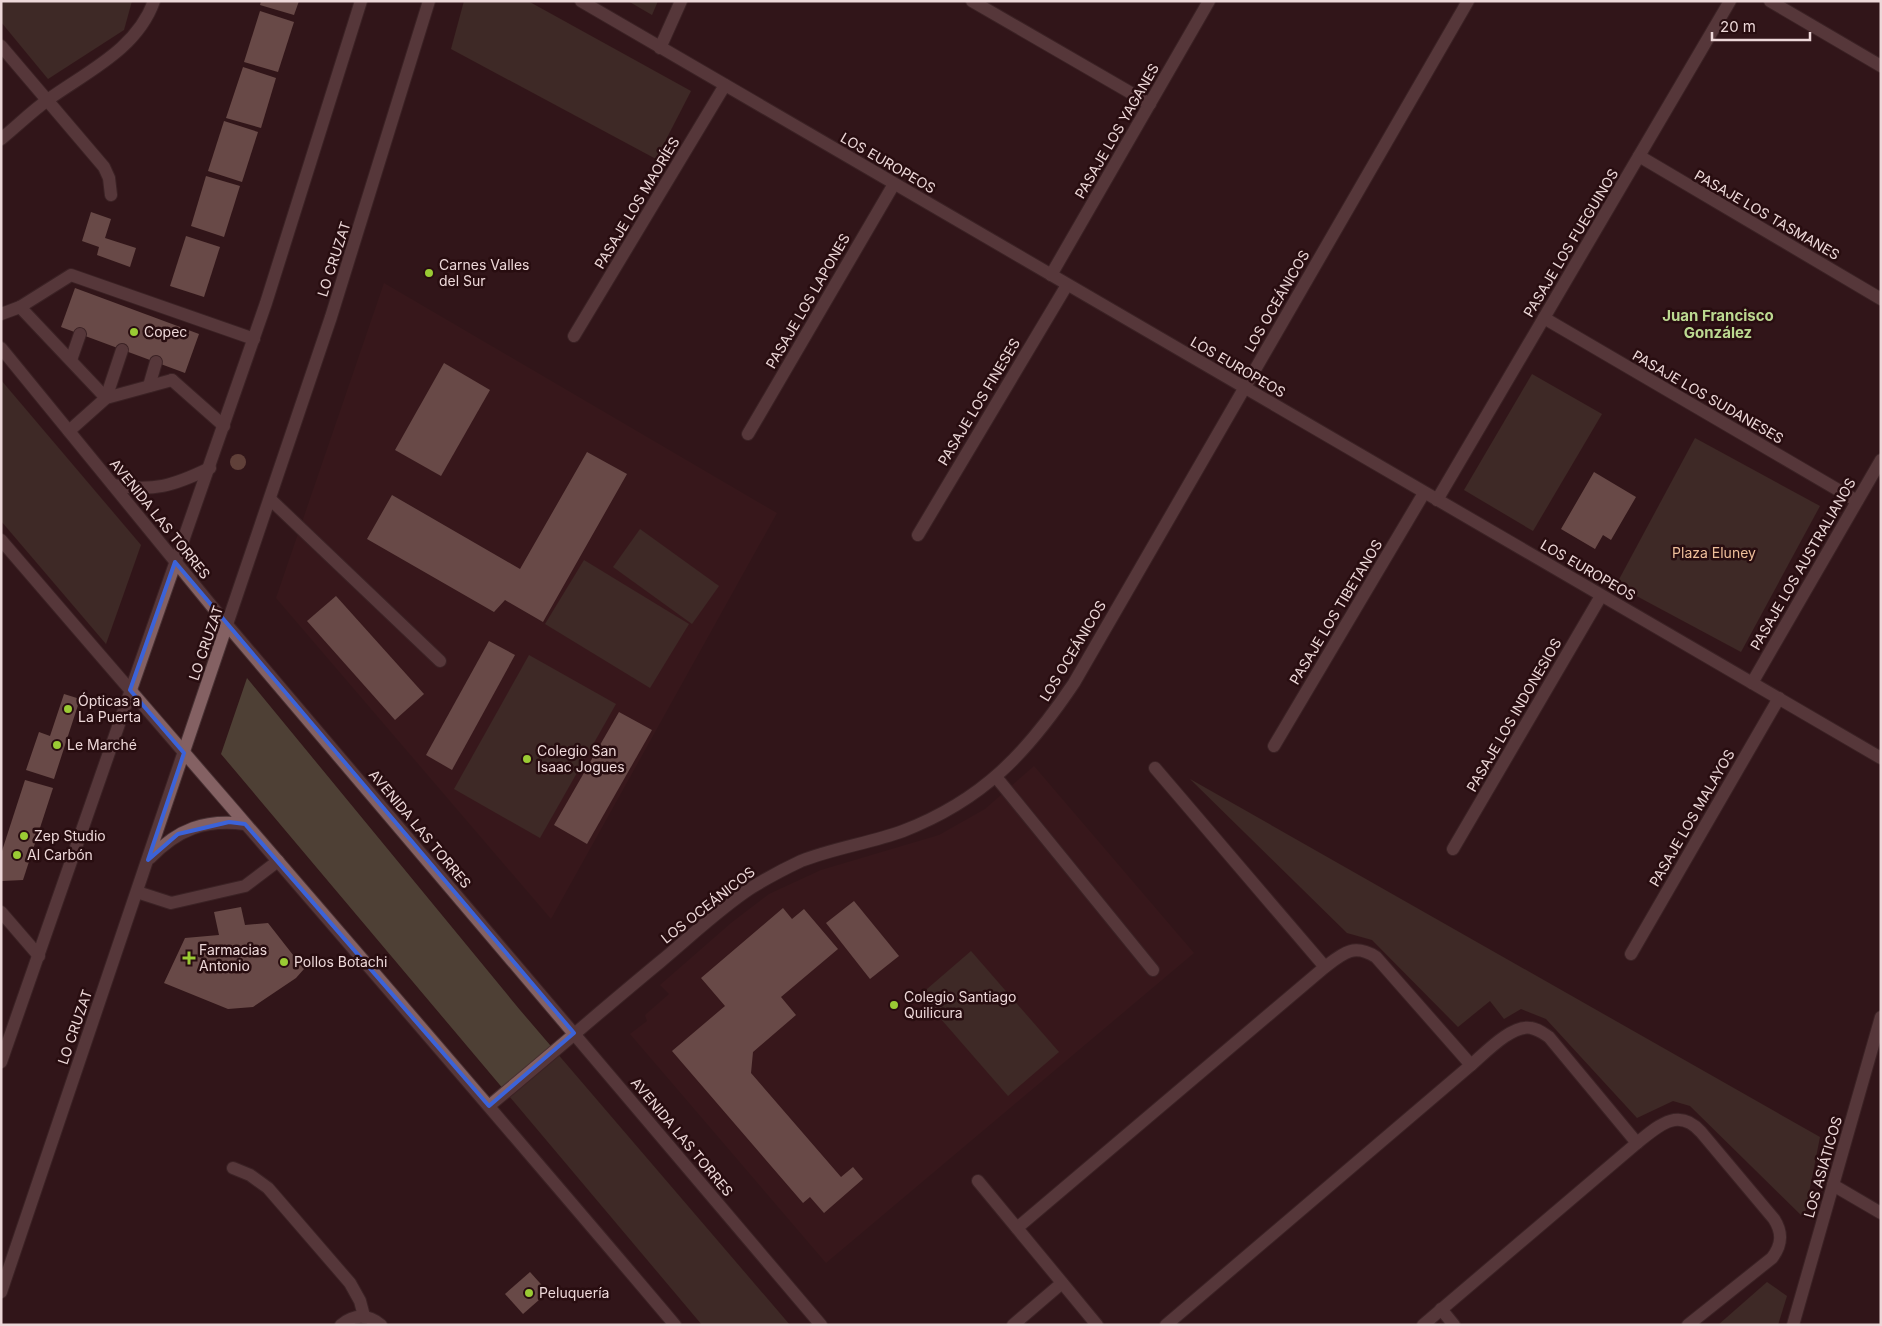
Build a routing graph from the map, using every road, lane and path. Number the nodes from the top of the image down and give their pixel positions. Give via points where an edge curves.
1 (154, 1) edge
2 (361, 1) edge
3 (429, 1) edge
4 (581, 1) edge
5 (681, 1) edge
6 (972, 1) edge
7 (1209, 1) edge
8 (1468, 1) edge
9 (1730, 1) edge
10 (1770, 1) edge
11 (1, 46) edge
12 (660, 48) junction
13 (1881, 66) edge
14 (725, 85) junction
15 (47, 100) junction
16 (1150, 104) junction
17 (1, 139) edge
18 (1639, 156) junction
19 (894, 184) junction
20 (111, 195) dead end
21 (1051, 275) junction
22 (1067, 285) junction
23 (1881, 299) edge
24 (20, 307) junction
25 (1, 314) edge
26 (1544, 318) junction
27 (80, 334) dead end
28 (574, 336) dead end
29 (254, 339) junction
30 (1, 348) edge
31 (122, 350) dead end
32 (71, 360) junction
33 (156, 362) dead end
34 (149, 386) junction
35 (1244, 388) junction
36 (106, 398) junction
37 (224, 426) junction
38 (69, 431) junction
39 (748, 434) dead end
40 (1881, 460) edge
41 (210, 468) junction
42 (113, 485) junction
43 (1424, 493) junction
44 (270, 499) junction
45 (1437, 500) junction
46 (1857, 501) junction
47 (918, 535) dead end
48 (1, 540) edge
49 (175, 562) junction
50 (1601, 596) junction
51 (228, 626) junction
52 (440, 661) dead end
53 (1752, 683) junction
54 (130, 690) junction
55 (1778, 698) junction
56 (1274, 746) dead end
57 (184, 753) junction
58 (1881, 758) edge
59 (1155, 768) dead end
60 (996, 777) junction
61 (246, 824) junction
62 (1452, 849) dead end
63 (148, 860) junction
64 (278, 861) junction
65 (137, 892) junction
66 (1, 912) edge
67 (1632, 954) dead end
68 (39, 956) junction
69 (1325, 967) junction
70 (1154, 970) dead end
71 (1881, 1017) edge
72 (574, 1033) junction
73 (1, 1062) edge
74 (1471, 1065) junction
75 (490, 1106) junction
76 (1637, 1143) junction
77 (233, 1168) dead end
78 (978, 1181) dead end
79 (1833, 1185) junction
80 (1881, 1213) edge
81 (1017, 1228) junction
82 (1062, 1283) junction
83 (1, 1292) edge
84 (1441, 1309) junction
85 (364, 1316) junction
86 (1093, 1320) edge
87 (341, 1325) edge
88 (381, 1325) edge
89 (675, 1325) edge
90 (821, 1325) edge
91 (1014, 1325) edge
92 (1079, 1325) edge
93 (1166, 1325) edge
94 (1423, 1325) edge
95 (1454, 1325) edge
96 (1688, 1325) edge
97 (1793, 1325) edge

1 - 15 street via 142,25 125,45
2 - 29 street
3 - 44 street, LO CRUZAT via 331,317
4 - 12 street, LOS EUROPEOS
5 - 12 street
6 - 16 street
7 - 16 street, PASAJE LOS YAGANES
8 - 35 street, LOS OCEÁNICOS
9 - 18 street, PASAJE LOS FUEGUINOS
10 - 13 street
11 - 15 street
12 - 14 street, LOS EUROPEOS
14 - 19 street, LOS EUROPEOS
14 - 28 street, PASAJE LOS MAORÍES
15 - 17 street
15 - 20 street via 104,167
16 - 21 street, PASAJE LOS YAGANES
18 - 23 street, PASAJE LOS TASMANES
18 - 26 street, PASAJE LOS FUEGUINOS
19 - 21 street, LOS EUROPEOS
19 - 39 street, PASAJE LOS LAPONES
21 - 22 street, LOS EUROPEOS
22 - 35 street, LOS EUROPEOS
22 - 47 street, PASAJE LOS FINESES
24 - 25 street
24 - 29 street via 71,275 96,289 192,324
24 - 32 street
26 - 45 street, PASAJE LOS FUEGUINOS
26 - 46 street, PASAJE LOS SUDANESES
27 - 32 street
29 - 37 street
30 - 38 street, AVENIDA LAS TORRES
31 - 36 street
32 - 36 street
33 - 34 street
34 - 36 street
34 - 37 street via 174,374
35 - 43 street, LOS EUROPEOS
35 - 60 street, LOS OCEÁNICOS via 1074,683 1014,762
36 - 38 street
37 - 41 street
38 - 42 street, AVENIDA LAS TORRES
40 - 46 street, PASAJE LOS AUSTRALIANOS
41 - 42 street via 190,478 151,489
41 - 49 street
42 - 49 street, AVENIDA LAS TORRES
43 - 45 street, LOS EUROPEOS
43 - 56 street, PASAJE LOS TIBETANOS
44 - 51 street, LO CRUZAT
44 - 52 street
45 - 50 street, LOS EUROPEOS
46 - 53 street, PASAJE LOS AUSTRALIANOS
48 - 54 street
49 - 51 street, AVENIDA LAS TORRES
49 - 54 street
50 - 53 street, LOS EUROPEOS
50 - 62 street, PASAJE LOS INDONESIOS
51 - 57 street, LO CRUZAT
51 - 72 street, AVENIDA LAS TORRES
53 - 55 street, LOS EUROPEOS
54 - 57 street
54 - 68 street
55 - 58 street, LOS EUROPEOS
55 - 67 street, PASAJE LOS MALAYOS
57 - 61 street
57 - 63 street, LO CRUZAT
59 - 69 street
60 - 70 street
60 - 72 street, LOS OCEÁNICOS via 965,801 937,816 901,831 801,861 762,882 725,907
61 - 63 street via 229,822 197,826 178,834
61 - 64 street
63 - 65 street, LO CRUZAT
64 - 65 street via 246,886 171,902
64 - 75 street
65 - 83 street, LO CRUZAT
66 - 68 street
68 - 73 street
69 - 74 street via 1350,950 1376,956
69 - 81 street
71 - 79 street, LOS ASIÁTICOS
72 - 75 street, LOS OCEÁNICOS
72 - 90 street, AVENIDA LAS TORRES
74 - 76 street via 1520,1028 1540,1031 1549,1037
74 - 93 street
75 - 89 street
76 - 84 street
76 - 96 street via 1670,1120 1688,1122 1701,1132 1779,1227 1780,1244 1772,1258
77 - 85 street via 268,1188 350,1283 360,1300
78 - 81 street
79 - 80 street
79 - 97 street, LOS ASIÁTICOS
81 - 82 street
82 - 86 street
82 - 91 street
84 - 94 street
84 - 95 street
85 - 87 street via 354,1317
85 - 88 street
86 - 92 street

